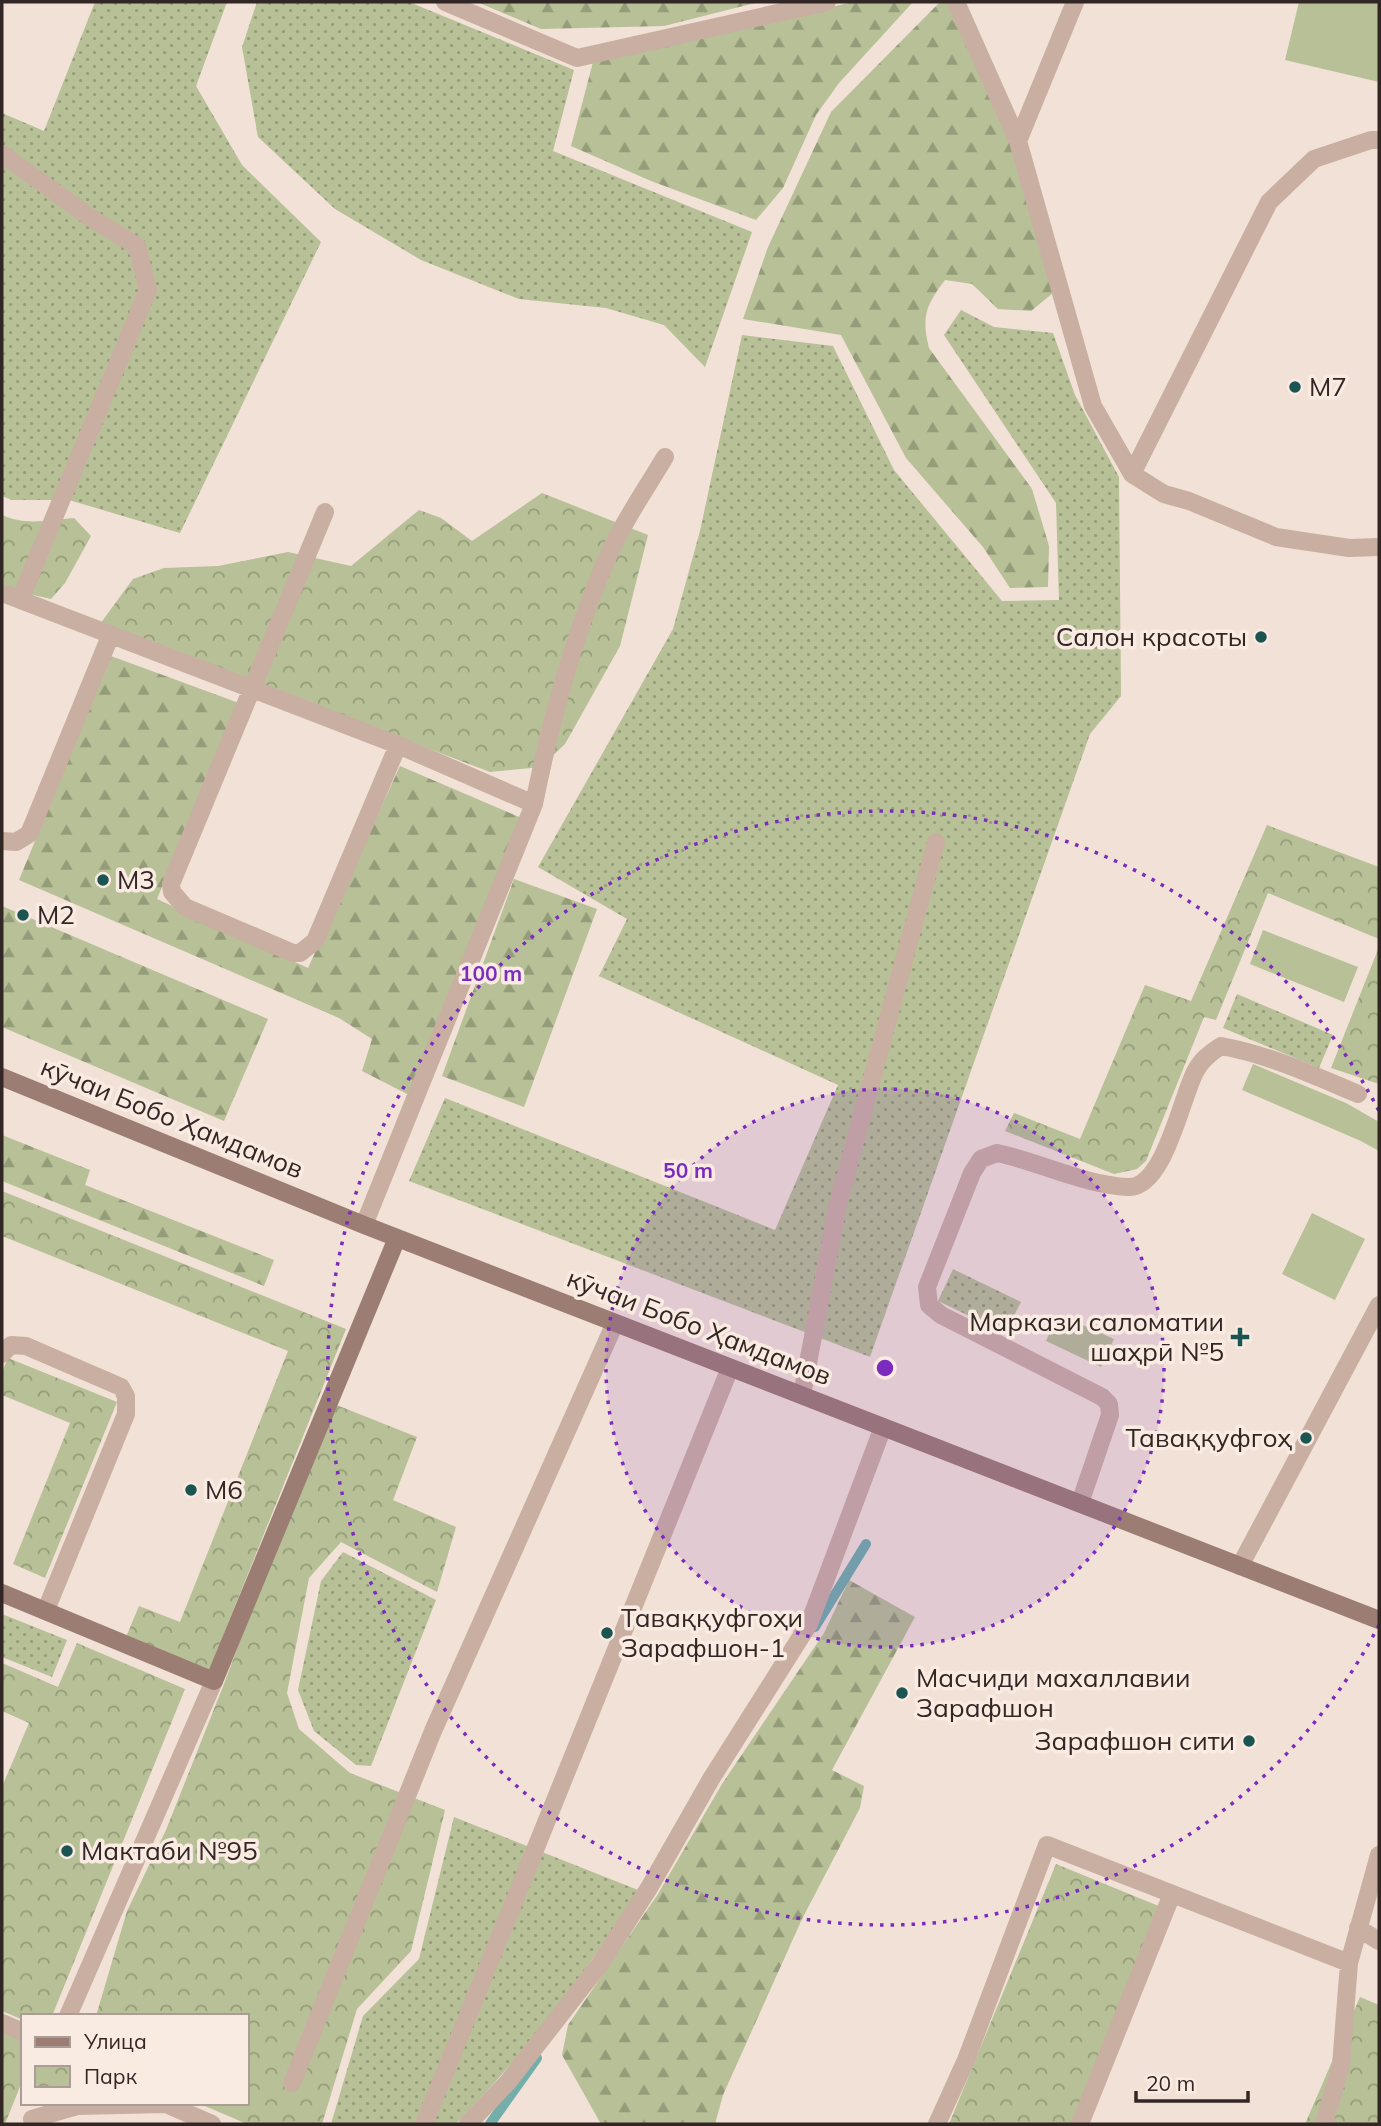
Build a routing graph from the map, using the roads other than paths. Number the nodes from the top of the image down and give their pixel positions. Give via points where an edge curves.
1 (445, 2) edge
2 (827, 2) edge
3 (956, 2) edge
4 (1076, 2) edge
5 (1379, 140) edge
6 (1018, 141) junction
7 (2, 154) edge
8 (665, 457) dead end
9 (1132, 474) junction
10 (324, 512) dead end
11 (1379, 547) edge
12 (2, 593) edge
13 (20, 600) junction
14 (111, 634) junction
15 (250, 687) junction
16 (398, 745) junction
17 (534, 804) junction
18 (2, 841) edge
19 (936, 842) dead end
20 (2, 1077) edge
21 (1358, 1094) dead end
22 (364, 1225) junction
23 (397, 1238) junction
24 (1379, 1305) edge
25 (615, 1323) junction
26 (2, 1354) edge
27 (730, 1367) junction
28 (802, 1395) junction
29 (883, 1427) junction
30 (1080, 1503) junction
31 (1240, 1566) junction
32 (2, 1592) edge
33 (46, 1610) junction
34 (1379, 1620) edge
35 (214, 1681) junction
36 (1379, 1855) edge
37 (1172, 1894) junction
38 (1358, 1928) junction
39 (1379, 1941) edge
40 (1349, 1963) junction
41 (69, 2014) edge
42 (2, 2023) edge
43 (21, 2031) edge
44 (292, 2083) dead end
45 (122, 2105) edge
46 (168, 2105) edge
47 (33, 2115) edge
48 (212, 2124) edge
49 (424, 2124) edge
50 (468, 2124) edge
51 (937, 2124) edge
52 (1080, 2124) edge
53 (1324, 2124) edge

1 - 2 lane via 578,58
3 - 6 lane
4 - 6 lane
5 - 9 lane via 1314,159 1269,202
6 - 9 lane via 1093,406
7 - 13 lane via 137,246 148,290
8 - 17 lane via 610,552 581,626 547,737
9 - 11 lane via 1164,494 1276,537 1349,548
10 - 15 lane
12 - 13 lane
13 - 14 lane
14 - 15 lane
14 - 18 lane via 29,834 16,842
15 - 16 lane
15 - 16 lane via 171,884 172,892 185,907 293,953 315,941
16 - 17 lane
17 - 22 lane
19 - 28 lane via 838,1204
20 - 22 street, кӯчаи Бобо Ҳамдамов
21 - 30 lane via 1284,1062 1221,1046 1196,1070 1160,1164 1140,1185 1086,1178 997,1153 978,1164 926,1297 941,1315 1109,1404 1110,1415
22 - 23 street, кӯчаи Бобо Ҳамдамов
23 - 25 street, кӯчаи Бобо Ҳамдамов
23 - 35 street
24 - 31 lane
25 - 27 street, кӯчаи Бобо Ҳамдамов
25 - 44 lane via 433,1731
26 - 33 lane via 11,1345 26,1346 121,1387 126,1395 125,1414
27 - 28 street, кӯчаи Бобо Ҳамдамов
27 - 49 lane
28 - 29 street, кӯчаи Бобо Ҳамдамов
29 - 30 street, кӯчаи Бобо Ҳамдамов
29 - 50 lane via 809,1624 600,1964 508,2082
30 - 31 street, кӯчаи Бобо Ҳамдамов
31 - 34 street, кӯчаи Бобо Ҳамдамов
32 - 33 street
33 - 35 street
35 - 41 lane
36 - 38 lane
37 - 40 lane
37 - 51 lane via 1046,1845 966,2060
37 - 52 lane
38 - 39 lane
38 - 40 lane
40 - 53 lane via 1341,2065
42 - 43 lane
45 - 47 lane via 77,2106
46 - 48 lane

